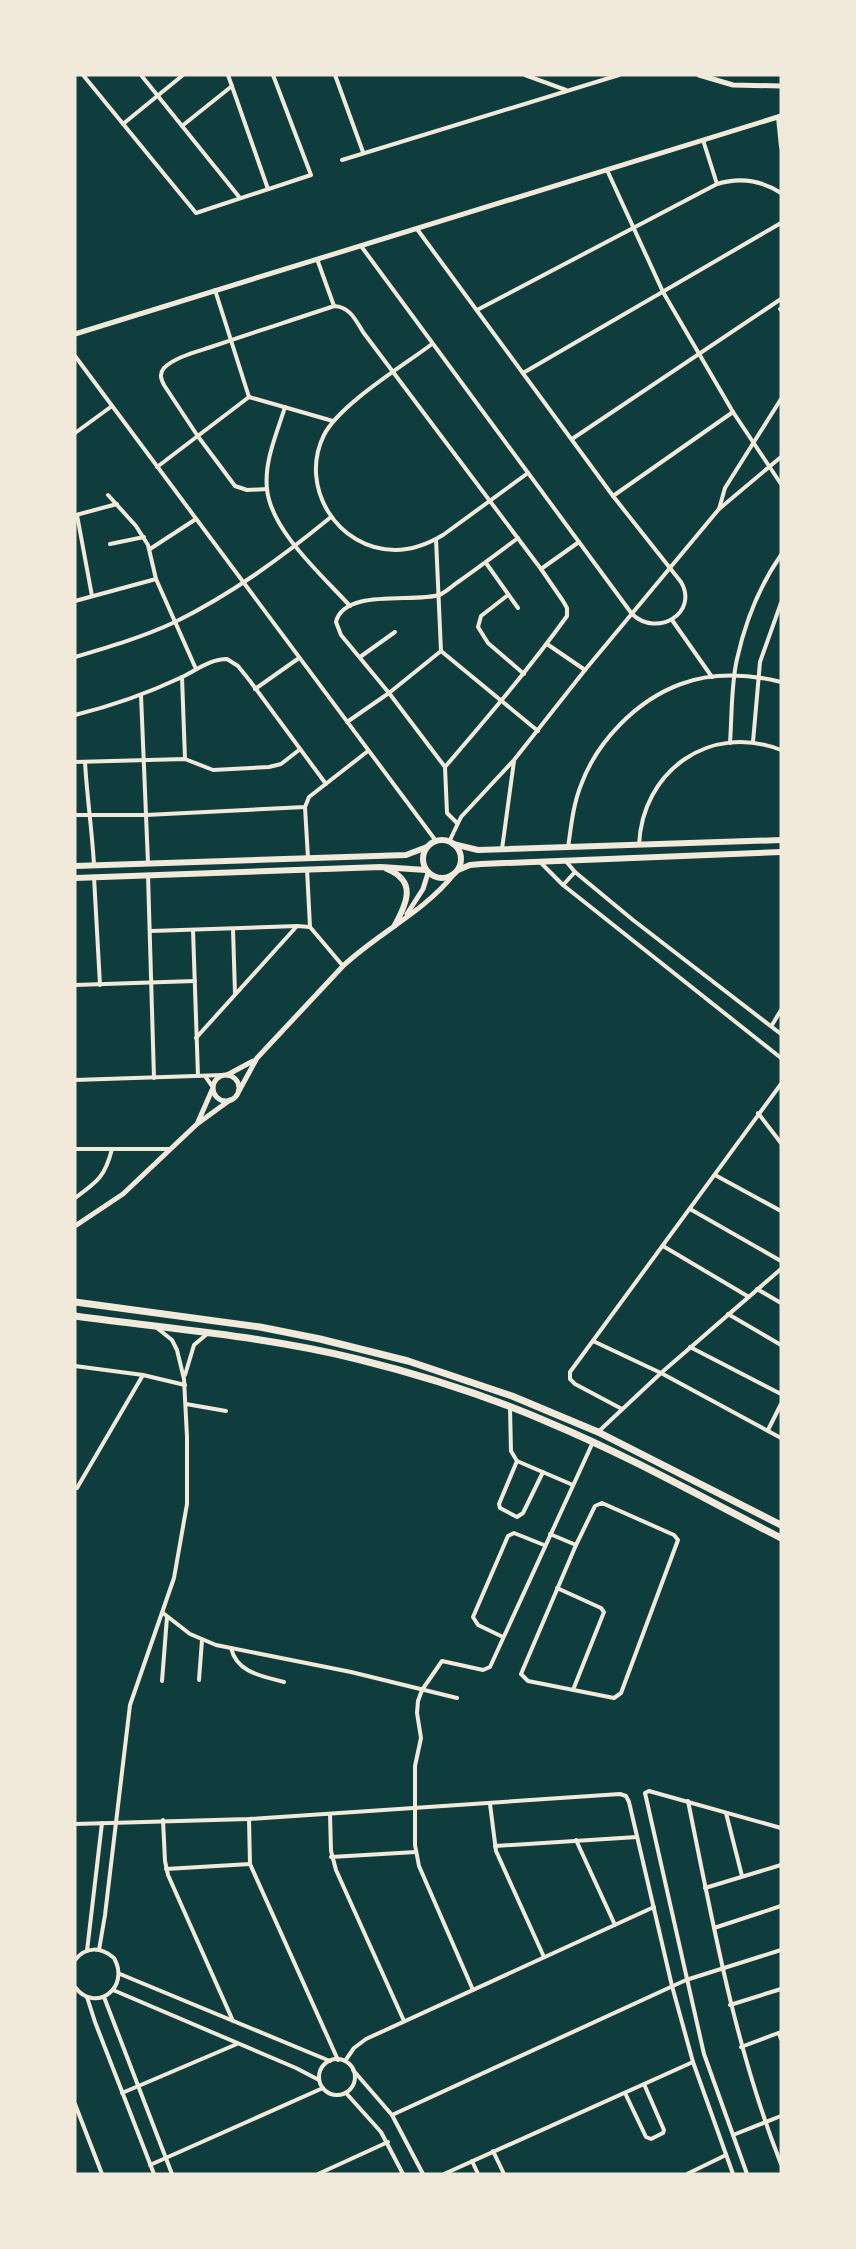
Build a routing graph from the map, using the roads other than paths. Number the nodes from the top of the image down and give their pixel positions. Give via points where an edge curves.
1 (83, 75) edge
2 (141, 75) edge
3 (183, 75) edge
4 (228, 75) edge
5 (273, 75) edge
6 (335, 75) edge
7 (525, 75) edge
8 (619, 75) edge
9 (699, 75) edge
10 (232, 86) junction
11 (781, 86) edge
12 (567, 91) junction
13 (157, 96) junction
14 (779, 116) edge
15 (123, 124) junction
16 (182, 126) junction
17 (703, 139) junction
18 (781, 147) edge
19 (363, 152) junction
20 (342, 160) dead end
21 (606, 169) junction
22 (717, 184) junction
23 (268, 189) junction
24 (781, 193) edge
25 (240, 198) junction
26 (781, 223) edge
27 (633, 229) junction
28 (417, 230) junction
29 (361, 246) junction
30 (317, 259) junction
31 (215, 290) junction
32 (663, 292) junction
33 (781, 299) edge
34 (334, 306) junction
35 (477, 310) junction
36 (75, 334) edge
37 (231, 340) junction
38 (432, 344) junction
39 (699, 353) junction
40 (75, 356) edge
41 (394, 372) junction
42 (524, 373) junction
43 (249, 397) junction
44 (781, 399) edge
45 (112, 406) junction
46 (285, 407) junction
47 (733, 412) junction
48 (333, 421) junction
49 (75, 433) edge
50 (197, 435) junction
51 (572, 438) junction
52 (753, 441) junction
53 (781, 457) edge
54 (157, 467) junction
55 (770, 467) junction
56 (528, 473) junction
57 (781, 484) edge
58 (267, 489) junction
59 (108, 495) dead end
60 (613, 496) junction
61 (491, 501) junction
62 (117, 504) junction
63 (719, 510) junction
64 (76, 515) edge
65 (331, 517) junction
66 (196, 519) junction
67 (144, 537) junction
68 (518, 538) junction
69 (436, 539) junction
70 (579, 542) junction
71 (110, 544) dead end
72 (296, 546) junction
73 (150, 549) junction
74 (781, 555) edge
75 (486, 563) junction
76 (541, 569) junction
77 (671, 569) junction
78 (156, 579) junction
79 (244, 583) junction
80 (440, 595) junction
81 (508, 595) junction
82 (92, 596) junction
83 (75, 601) edge
84 (781, 603) edge
85 (350, 606) junction
86 (518, 608) dead end
87 (632, 614) junction
88 (672, 620) junction
89 (174, 622) junction
90 (395, 632) dead end
91 (547, 644) junction
92 (441, 651) junction
93 (75, 657) edge
94 (360, 657) junction
95 (299, 658) junction
96 (196, 669) junction
97 (585, 670) junction
98 (524, 674) junction
99 (735, 676) junction
100 (182, 677) junction
101 (712, 677) junction
102 (758, 678) junction
103 (781, 682) edge
104 (255, 689) junction
105 (389, 693) junction
106 (141, 695) junction
107 (502, 701) junction
108 (75, 715) edge
109 (347, 722) junction
110 (538, 731) junction
111 (729, 742) junction
112 (753, 742) junction
113 (300, 750) junction
114 (781, 750) edge
115 (368, 751) junction
116 (185, 759) junction
117 (143, 760) junction
118 (514, 760) junction
119 (75, 762) edge
120 (85, 762) junction
121 (445, 767) junction
122 (326, 784) junction
123 (305, 807) junction
124 (88, 814) junction
125 (146, 814) junction
126 (75, 815) edge
127 (457, 823) junction
128 (781, 840) edge
129 (436, 841) junction
130 (451, 843) junction
131 (639, 846) junction
132 (427, 847) junction
133 (568, 848) junction
134 (502, 850) junction
135 (781, 852) edge
136 (308, 859) junction
137 (565, 860) junction
138 (539, 861) junction
139 (148, 864) junction
140 (94, 865) junction
141 (75, 866) edge
142 (381, 867) junction
143 (307, 869) junction
144 (427, 872) junction
145 (456, 872) junction
146 (575, 872) junction
147 (148, 875) junction
148 (94, 877) junction
149 (75, 878) edge
150 (563, 885) junction
151 (404, 918) junction
152 (395, 925) junction
153 (297, 926) junction
154 (310, 927) junction
155 (233, 929) junction
156 (194, 930) junction
157 (151, 931) junction
158 (343, 966) junction
159 (195, 981) junction
160 (152, 983) junction
161 (100, 984) junction
162 (75, 985) edge
163 (236, 995) junction
164 (781, 1010) edge
165 (772, 1025) junction
166 (781, 1034) edge
167 (196, 1038) junction
168 (257, 1058) junction
169 (781, 1058) edge
170 (226, 1075) junction
171 (198, 1076) junction
172 (205, 1076) junction
173 (154, 1077) junction
174 (75, 1080) edge
175 (781, 1084) edge
176 (212, 1087) junction
177 (238, 1091) junction
178 (230, 1100) junction
179 (758, 1113) junction
180 (197, 1124) junction
181 (781, 1143) edge
182 (75, 1149) edge
183 (112, 1149) junction
184 (172, 1149) junction
185 (715, 1175) junction
186 (75, 1198) edge
187 (690, 1209) junction
188 (781, 1211) edge
189 (75, 1226) edge
190 (663, 1246) junction
191 (781, 1261) edge
192 (781, 1269) edge
193 (758, 1289) junction
194 (748, 1297) junction
195 (75, 1302) edge
196 (781, 1303) edge
197 (728, 1314) junction
198 (75, 1316) edge
199 (155, 1327) junction
200 (207, 1334) junction
201 (593, 1341) junction
202 (781, 1346) edge
203 (690, 1347) junction
204 (75, 1366) edge
205 (661, 1373) junction
206 (143, 1375) junction
207 (184, 1379) junction
208 (184, 1385) junction
209 (781, 1394) edge
210 (186, 1404) junction
211 (781, 1404) edge
212 (510, 1407) junction
213 (622, 1408) junction
214 (226, 1411) dead end
215 (767, 1430) junction
216 (598, 1432) junction
217 (781, 1438) edge
218 (593, 1442) junction
219 (517, 1461) junction
220 (543, 1472) junction
221 (75, 1475) edge
222 (84, 1476) junction
223 (573, 1485) junction
224 (77, 1488) dead end
225 (781, 1525) edge
226 (550, 1534) junction
227 (781, 1538) edge
228 (544, 1545) junction
229 (576, 1545) junction
230 (557, 1588) junction
231 (165, 1614) junction
232 (503, 1637) junction
233 (202, 1640) junction
234 (231, 1648) junction
235 (162, 1680) dead end
236 (200, 1680) dead end
237 (284, 1682) dead end
238 (422, 1690) junction
239 (573, 1690) junction
240 (457, 1698) dead end
241 (688, 1801) junction
242 (490, 1804) junction
243 (414, 1808) junction
244 (726, 1813) junction
245 (330, 1814) junction
246 (249, 1819) junction
247 (163, 1820) junction
248 (116, 1822) junction
249 (102, 1823) junction
250 (75, 1824) edge
251 (781, 1828) edge
252 (638, 1837) junction
253 (576, 1840) junction
254 (495, 1846) junction
255 (416, 1852) junction
256 (332, 1857) junction
257 (250, 1864) junction
258 (781, 1865) edge
259 (166, 1869) junction
260 (742, 1876) junction
261 (705, 1888) junction
262 (781, 1906) edge
263 (654, 1907) junction
264 (615, 1925) junction
265 (714, 1928) junction
266 (99, 1950) junction
267 (781, 1950) edge
268 (87, 1951) junction
269 (544, 1957) junction
270 (76, 1958) edge
271 (723, 1969) junction
272 (120, 1974) junction
273 (686, 1980) junction
274 (672, 1986) junction
275 (781, 1989) edge
276 (113, 1990) junction
277 (473, 1990) junction
278 (76, 1991) edge
279 (104, 1996) junction
280 (87, 1997) junction
281 (730, 2004) junction
282 (233, 2020) junction
283 (404, 2021) junction
284 (780, 2032) edge
285 (781, 2039) edge
286 (238, 2044) junction
287 (741, 2047) junction
288 (338, 2060) junction
289 (330, 2061) junction
290 (345, 2061) junction
291 (693, 2062) junction
292 (353, 2070) junction
293 (320, 2080) junction
294 (644, 2084) junction
295 (139, 2086) junction
296 (322, 2088) junction
297 (346, 2092) junction
298 (123, 2093) junction
299 (625, 2093) junction
300 (75, 2104) edge
301 (392, 2115) junction
302 (781, 2116) edge
303 (765, 2122) junction
304 (733, 2134) junction
305 (388, 2142) junction
306 (493, 2151) junction
307 (726, 2155) junction
308 (166, 2158) junction
309 (472, 2161) junction
310 (781, 2164) edge
311 (150, 2165) junction
312 (102, 2174) edge
313 (154, 2174) edge
314 (172, 2174) edge
315 (318, 2174) edge
316 (403, 2174) edge
317 (423, 2174) edge
318 (444, 2174) edge
319 (478, 2174) edge
320 (504, 2174) edge
321 (687, 2174) edge
322 (733, 2174) edge
323 (747, 2174) edge

1 - 15 street
2 - 13 street
3 - 13 street
4 - 10 street
5 - 23 street via 310,175
6 - 19 street
7 - 12 street
8 - 12 street
9 - 11 street via 733,85
10 - 16 street
10 - 23 street
12 - 19 street
13 - 15 street
13 - 16 street
14 - 17 street
14 - 18 street
15 - 25 street via 196,213
16 - 25 street
17 - 21 street
17 - 22 street
19 - 20 street
21 - 27 street
21 - 28 street
22 - 24 street via 759,182
22 - 27 street
23 - 25 street
26 - 32 street
27 - 32 street
27 - 35 street
28 - 29 street
28 - 35 street
29 - 30 street
29 - 38 street
30 - 31 street
30 - 34 street
31 - 36 street
31 - 37 street
32 - 39 street
32 - 42 street
33 - 39 street
34 - 37 street
34 - 41 street via 350,311
35 - 42 street
37 - 43 street
37 - 50 street via 187,356 162,372 164,385
38 - 41 street
38 - 56 street
39 - 47 street
39 - 51 street
40 - 45 street
41 - 48 street
41 - 61 street
42 - 51 street
43 - 46 street
43 - 50 street
44 - 52 street
45 - 49 street
45 - 54 street
46 - 48 street
46 - 58 street via 271,449
47 - 52 street
47 - 60 street
48 - 65 street via 321,443 316,472 320,496
50 - 54 street
50 - 58 street via 235,486
51 - 60 street
52 - 55 street
52 - 63 street via 725,488
53 - 55 street
54 - 66 street
55 - 57 street
55 - 63 street
56 - 61 street
56 - 70 street
58 - 72 street via 274,513
59 - 62 street
60 - 77 street
61 - 68 street
61 - 69 street
62 - 64 street
62 - 67 street
63 - 77 street
64 - 82 street
65 - 69 street via 354,538 383,549 408,549
65 - 72 street
66 - 73 street
66 - 79 street
67 - 71 street
67 - 73 street
68 - 75 street
68 - 76 street
69 - 80 street
70 - 76 street
70 - 87 street
72 - 79 street
72 - 85 street
73 - 78 street
74 - 99 street via 746,628
75 - 80 street
75 - 81 street
76 - 91 street via 568,613
77 - 87 street
77 - 88 street via 685,588 686,597
78 - 82 street
78 - 89 street
79 - 89 street
79 - 95 street
80 - 85 street via 380,599
80 - 92 street
81 - 86 street
81 - 98 street via 481,616 478,627 488,643
82 - 83 street
84 - 102 street
85 - 94 street via 338,618 337,627
87 - 88 street via 652,625
87 - 97 street
88 - 101 street
89 - 93 street
89 - 96 street
90 - 94 street
91 - 97 street
91 - 98 street
92 - 105 street
92 - 107 street
94 - 105 street
95 - 104 street
95 - 109 street
96 - 100 street
96 - 104 street via 227,659 238,666
97 - 110 street
98 - 107 street
99 - 101 street
99 - 102 street
99 - 111 street
100 - 106 street
100 - 116 street
101 - 133 street via 681,684 657,696 610,736 581,784
102 - 103 street
102 - 112 street
104 - 113 street
105 - 109 street
105 - 121 street
106 - 108 street
106 - 117 street
107 - 110 street
107 - 121 street
109 - 115 street
110 - 118 street
111 - 112 street
111 - 131 street via 698,751 666,775 645,809
112 - 114 street
113 - 116 street via 281,764 269,767 213,770
113 - 122 street
115 - 122 street
115 - 129 street
116 - 117 street
117 - 120 street
117 - 125 street
118 - 127 street
118 - 134 street
119 - 120 street
120 - 124 street
121 - 127 street via 447,813
122 - 123 street via 307,800
123 - 125 street
123 - 136 street
124 - 125 street
124 - 126 street
124 - 140 street
125 - 139 street
127 - 130 street
128 - 131 main road
129 - 130 main road
129 - 132 main road
130 - 134 main road via 469,849
130 - 145 main road via 461,859
131 - 133 main road
132 - 136 main road via 406,855
132 - 144 main road via 423,859
133 - 134 main road
135 - 137 main road
136 - 139 main road
137 - 138 main road
137 - 146 street
138 - 145 main road via 470,865
138 - 150 street
139 - 140 main road
140 - 141 main road
142 - 143 main road
142 - 144 main road
142 - 152 main road via 397,874 407,890 405,906
143 - 147 main road
143 - 154 street
144 - 145 main road via 444,878
144 - 151 street via 423,889
145 - 151 street via 434,897
146 - 150 street
146 - 165 street
147 - 148 main road
147 - 157 street
148 - 149 main road
148 - 161 street
150 - 169 street
151 - 152 street
152 - 158 street
153 - 154 street
153 - 155 street
153 - 163 street
154 - 158 street
155 - 156 street
155 - 163 street
156 - 157 street
156 - 159 street
157 - 160 street
158 - 168 street
159 - 160 street
159 - 167 street
160 - 161 street
160 - 173 street
161 - 162 street
163 - 167 street
164 - 165 street
165 - 166 street
167 - 171 street
168 - 170 street
168 - 177 street
170 - 172 street
170 - 176 street via 215,1080
170 - 177 street via 238,1082
171 - 172 street
171 - 173 street
172 - 176 street
173 - 174 street
175 - 179 street
176 - 178 street via 218,1099
176 - 180 street
177 - 178 street
178 - 180 street
179 - 181 street
179 - 185 street
180 - 184 street
182 - 183 street
183 - 184 street
183 - 186 street via 101,1177
184 - 189 street via 123,1194
185 - 187 street
185 - 188 street
187 - 190 street
187 - 191 street
190 - 194 street
190 - 201 street
192 - 193 street
193 - 194 street
193 - 196 street
194 - 197 street
195 - 216 highway via 260,1327 359,1348 512,1396
197 - 202 street
197 - 203 street
198 - 199 highway
199 - 200 highway
199 - 207 street via 172,1340
200 - 207 street via 194,1345
200 - 212 highway via 356,1358
201 - 205 street
201 - 213 street via 570,1372 570,1379
203 - 205 street
203 - 209 street
204 - 206 street
205 - 213 street
205 - 215 street
206 - 208 street
206 - 222 street
207 - 208 street
208 - 210 street
210 - 214 street
210 - 231 street via 188,1504
211 - 215 street
212 - 218 highway
212 - 219 street via 511,1451
213 - 216 street
215 - 217 street
216 - 225 highway
218 - 223 street
218 - 227 highway
219 - 220 street
219 - 220 street via 499,1504 517,1517 523,1513
220 - 223 street
221 - 222 street
222 - 224 street
223 - 226 street
226 - 228 street
226 - 229 street
228 - 232 street
228 - 232 street via 514,1533 508,1536 473,1617 478,1625
229 - 230 street
229 - 239 street via 595,1506 602,1503 678,1540 621,1693 614,1698
230 - 239 street via 604,1612
230 - 239 street via 521,1674 526,1680
231 - 233 street
231 - 235 street
231 - 248 street via 130,1705
232 - 238 street via 487,1670 442,1661
233 - 234 street
233 - 236 street
234 - 237 street via 234,1659 248,1671
234 - 238 street
238 - 240 street
238 - 243 street via 417,1707 421,1738 415,1760
241 - 244 street
241 - 261 street
241 - 273 street via 645,1793
242 - 243 street
242 - 252 street via 624,1795 630,1802
242 - 254 street
243 - 245 street
243 - 255 street
244 - 251 street
244 - 260 street
245 - 246 street
245 - 256 street
246 - 247 street
246 - 257 street
247 - 248 street
247 - 259 street
248 - 249 street
248 - 266 street
249 - 250 street
249 - 268 street
252 - 253 street
252 - 263 street
253 - 254 street
253 - 264 street
254 - 269 street
255 - 256 street
255 - 277 street
256 - 283 street
257 - 259 street
257 - 288 street
258 - 260 street
259 - 282 street
260 - 261 street
261 - 265 street
262 - 265 street
263 - 264 street
263 - 274 street
264 - 269 street
265 - 271 street
266 - 268 street
266 - 272 street via 114,1958
267 - 271 street
268 - 270 street
269 - 277 street
271 - 273 street
271 - 281 street
272 - 276 street
272 - 282 street
273 - 274 street
273 - 304 street via 704,2054
274 - 291 street
274 - 301 street
275 - 281 street
276 - 279 street
276 - 286 street
277 - 283 street
278 - 280 street
279 - 280 street
279 - 295 street
280 - 298 street
281 - 287 street
282 - 289 street
283 - 290 street via 359,2044
284 - 285 street
284 - 287 street
286 - 293 street
286 - 295 street
287 - 303 street
288 - 289 street
288 - 290 street
289 - 293 street via 320,2071
290 - 292 street
291 - 294 street
291 - 307 street
292 - 297 street via 354,2083
292 - 301 street
293 - 296 street
294 - 299 street
294 - 299 street via 664,2130 651,2139 646,2138
295 - 298 street
295 - 308 street
296 - 297 street via 332,2094
296 - 308 street
297 - 305 street
298 - 311 street
299 - 306 street
300 - 312 street
301 - 317 street
302 - 303 street
303 - 304 street
303 - 310 street
304 - 323 street
305 - 315 street
305 - 316 street
306 - 309 street
306 - 320 street
307 - 321 street
307 - 322 street
308 - 311 street
308 - 314 street
309 - 318 street
309 - 319 street
311 - 313 street

